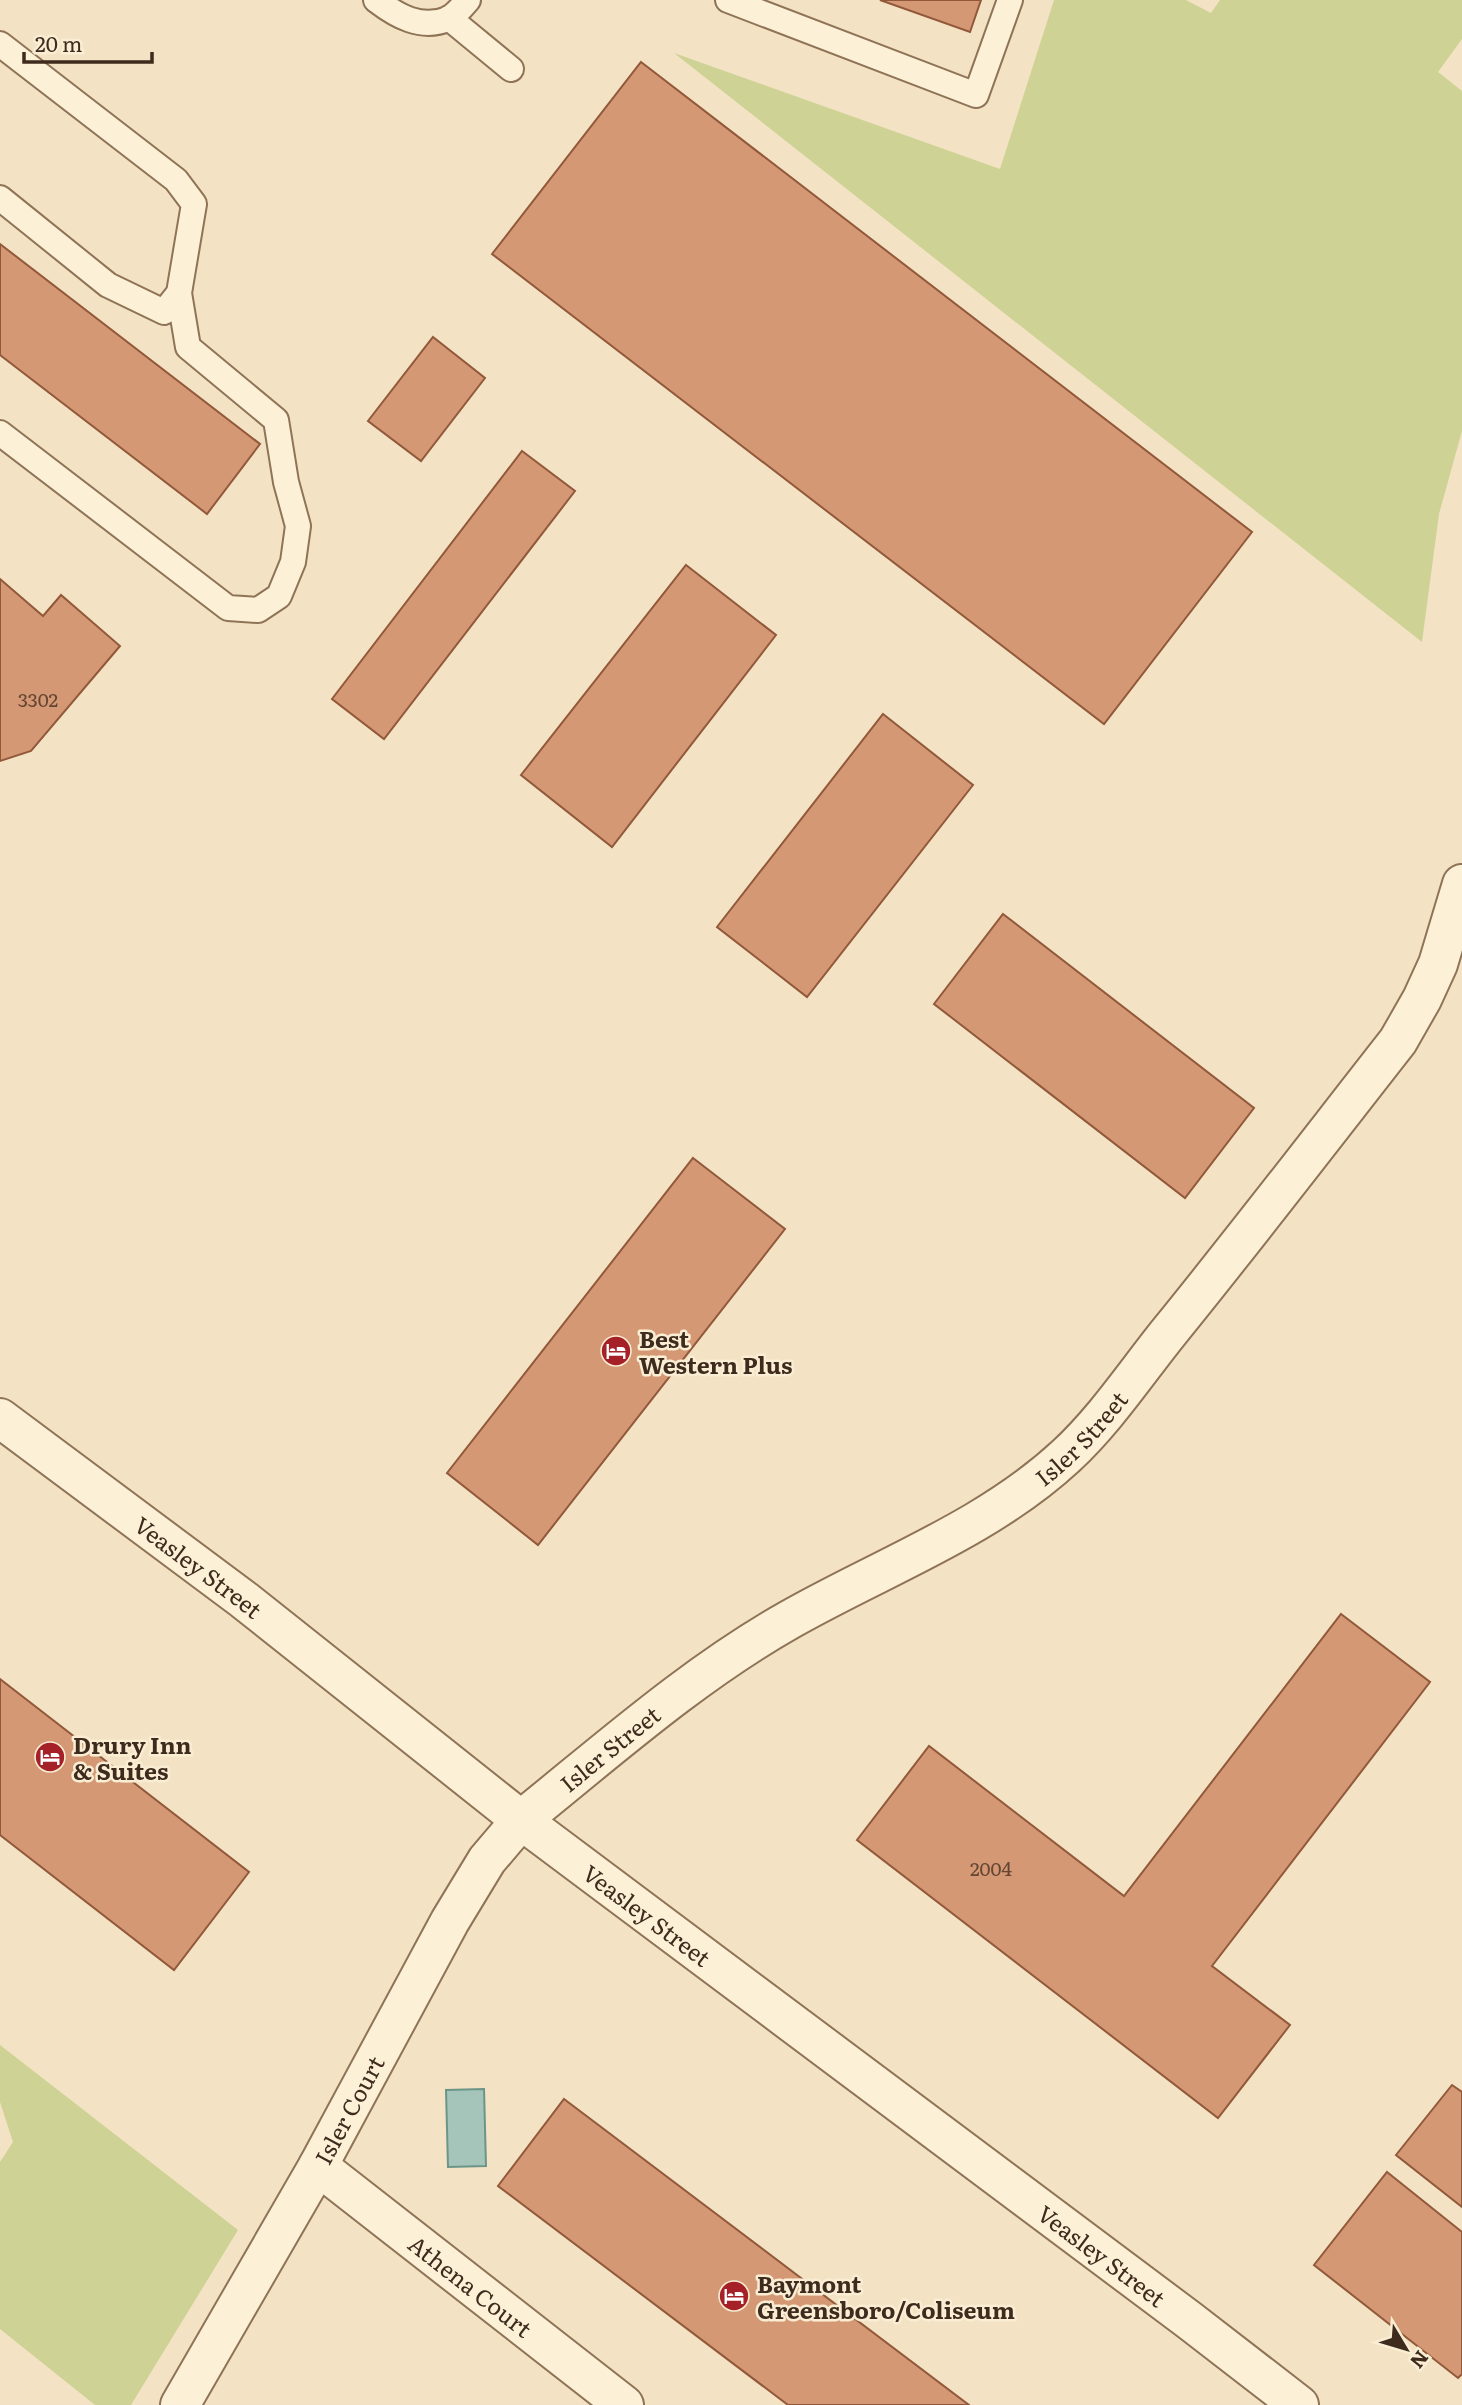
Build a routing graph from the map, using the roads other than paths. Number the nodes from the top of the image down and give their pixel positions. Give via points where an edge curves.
1 (376, 0) edge
2 (468, 0) edge
3 (728, 0) edge
4 (1010, 0) edge
5 (449, 18) junction
6 (0, 44) edge
7 (511, 69) dead end
8 (0, 198) edge
9 (180, 293) junction
10 (0, 433) edge
11 (1462, 884) edge
12 (0, 1418) edge
13 (521, 1820) junction
14 (318, 2166) junction
15 (180, 2405) edge
16 (624, 2405) edge
17 (1299, 2405) edge

1 - 5 lane via 398,17 420,22
2 - 5 lane
3 - 4 lane via 976,95
5 - 7 lane
6 - 9 lane via 176,180 194,204
8 - 9 lane via 108,285 164,312
9 - 10 lane via 188,347 276,421 298,526 293,562 279,596 258,610 228,608
11 - 13 street, Isler Street via 1438,964 1398,1041 1194,1302 1066,1455 969,1528 790,1619 725,1658
12 - 13 street, Veasley Street via 244,1600
13 - 14 street, Isler Court via 487,1860 450,1921
13 - 17 street, Veasley Street
14 - 15 street, Isler Court
14 - 16 street, Athena Court

